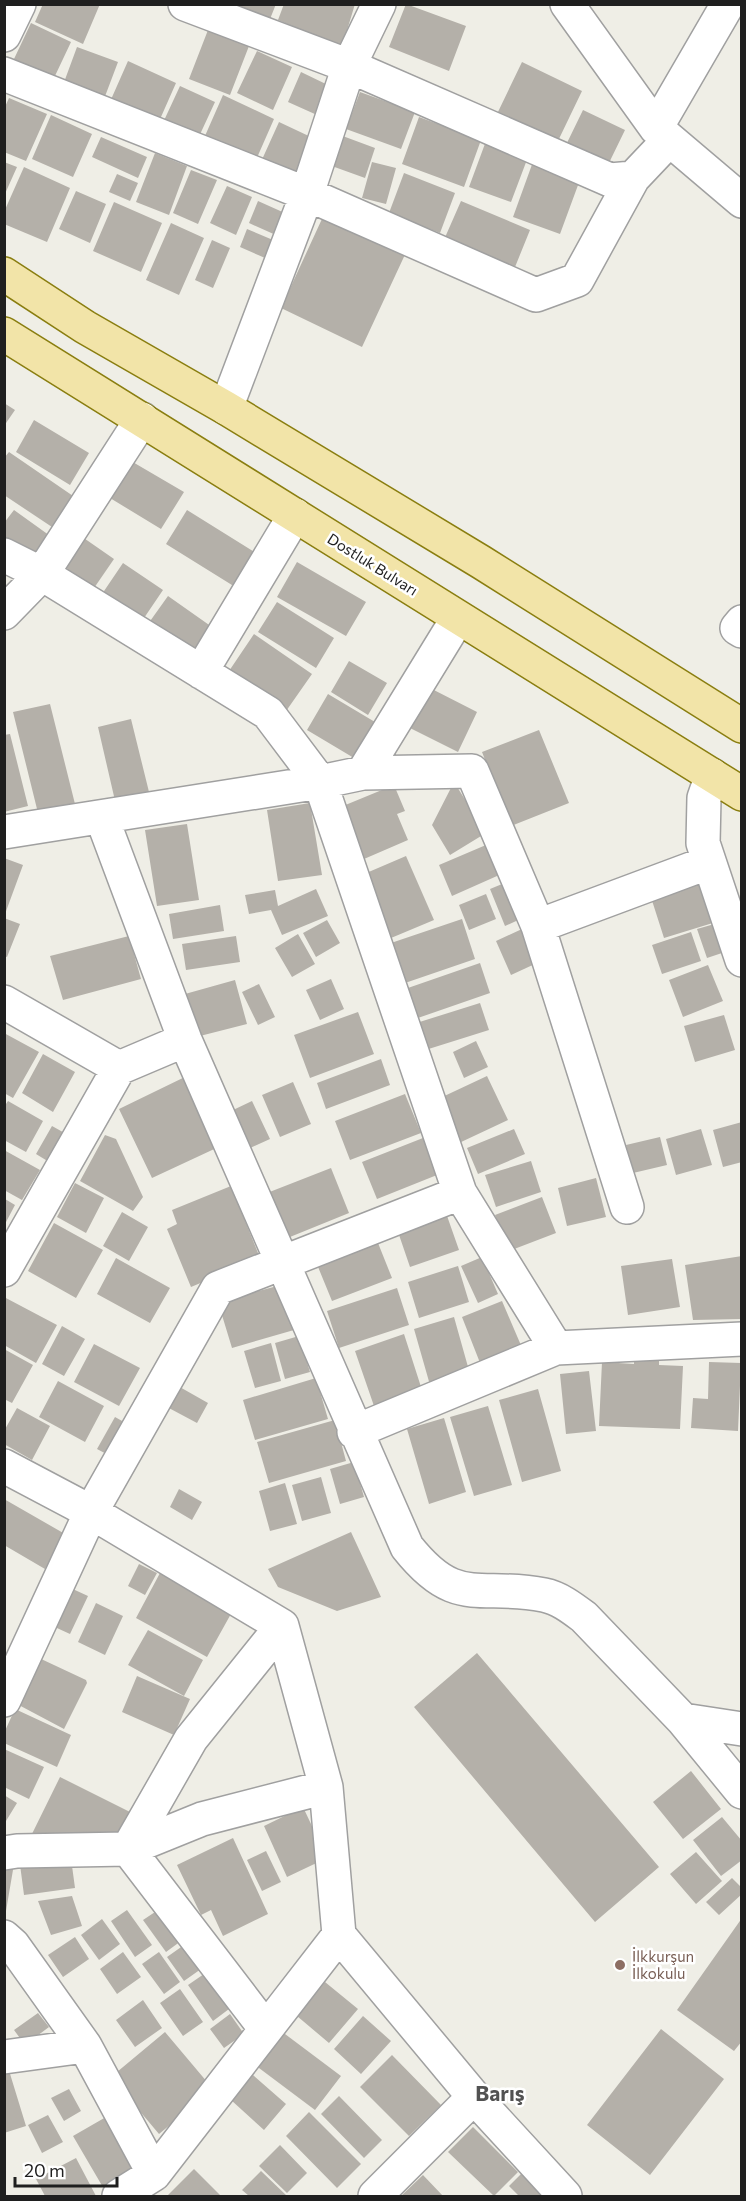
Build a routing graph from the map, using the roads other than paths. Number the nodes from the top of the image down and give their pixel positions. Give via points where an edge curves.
1 (19, 4) edge
2 (185, 4) edge
3 (379, 4) edge
4 (567, 4) edge
5 (728, 4) edge
6 (4, 35) edge
7 (349, 66) junction
8 (4, 74) edge
9 (663, 134) junction
10 (633, 178) junction
11 (307, 194) junction
12 (741, 201) edge
13 (4, 274) edge
14 (4, 334) edge
15 (226, 408) junction
16 (142, 419) junction
17 (295, 515) junction
18 (4, 555) edge
19 (42, 574) junction
20 (4, 614) edge
21 (458, 618) junction
22 (741, 622) edge
23 (741, 631) edge
24 (201, 672) junction
25 (741, 726) edge
26 (363, 773) junction
27 (712, 775) junction
28 (321, 783) junction
29 (741, 794) edge
30 (102, 818) junction
31 (4, 832) edge
32 (707, 863) junction
33 (538, 926) junction
34 (741, 960) edge
35 (4, 1002) edge
36 (185, 1040) junction
37 (119, 1068) junction
38 (460, 1193) junction
39 (627, 1207) dead end
40 (284, 1262) junction
41 (4, 1270) edge
42 (741, 1339) edge
43 (556, 1348) junction
44 (354, 1431) junction
45 (4, 1466) edge
46 (91, 1512) junction
47 (282, 1626) junction
48 (4, 1700) edge
49 (684, 1720) junction
50 (741, 1729) edge
51 (326, 1787) junction
52 (741, 1792) edge
53 (128, 1849) junction
54 (4, 1854) edge
55 (339, 1935) junction
56 (4, 1937) edge
57 (265, 2028) junction
58 (85, 2046) junction
59 (4, 2057) edge
60 (474, 2097) junction
61 (154, 2174) junction
62 (119, 2196) edge
63 (375, 2196) edge
64 (565, 2196) edge

1 - 6 street
2 - 7 street
3 - 7 street
4 - 9 street
5 - 9 street
7 - 10 street via 610,180
7 - 11 street
8 - 11 street
9 - 10 street
9 - 12 street
10 - 11 street via 577,280 536,295
11 - 15 street
13 - 15 main road via 85,327
14 - 16 main road, Dostluk Bulvarı
15 - 25 main road
16 - 17 main road, Dostluk Bulvarı
16 - 19 street
17 - 21 main road, Dostluk Bulvarı
17 - 24 street
18 - 19 street
19 - 20 street
19 - 24 street
21 - 26 street
21 - 27 main road, Dostluk Bulvarı
22 - 23 street via 737,628
24 - 28 street via 268,713
26 - 28 street
26 - 33 street via 472,771
27 - 29 main road, Dostluk Bulvarı
27 - 32 street via 701,823
28 - 30 street
28 - 38 street
30 - 31 street
30 - 36 street
32 - 33 street
32 - 34 street
33 - 39 street
35 - 37 street
36 - 37 street
36 - 40 street
37 - 41 street
38 - 40 street
38 - 43 street
40 - 44 street
40 - 46 street via 218,1288
42 - 43 street
43 - 44 street
44 - 49 street via 407,1547 432,1574 462,1590 543,1595 568,1606 584,1617
45 - 46 street
46 - 47 street
46 - 48 street
47 - 51 street
47 - 53 street via 191,1739
49 - 50 street
49 - 52 street
51 - 53 street via 202,1819
51 - 55 street
53 - 54 street
53 - 57 street
55 - 57 street
55 - 60 street
56 - 58 street
57 - 61 street
58 - 59 street
58 - 61 street
60 - 63 street
60 - 64 street
61 - 62 street

